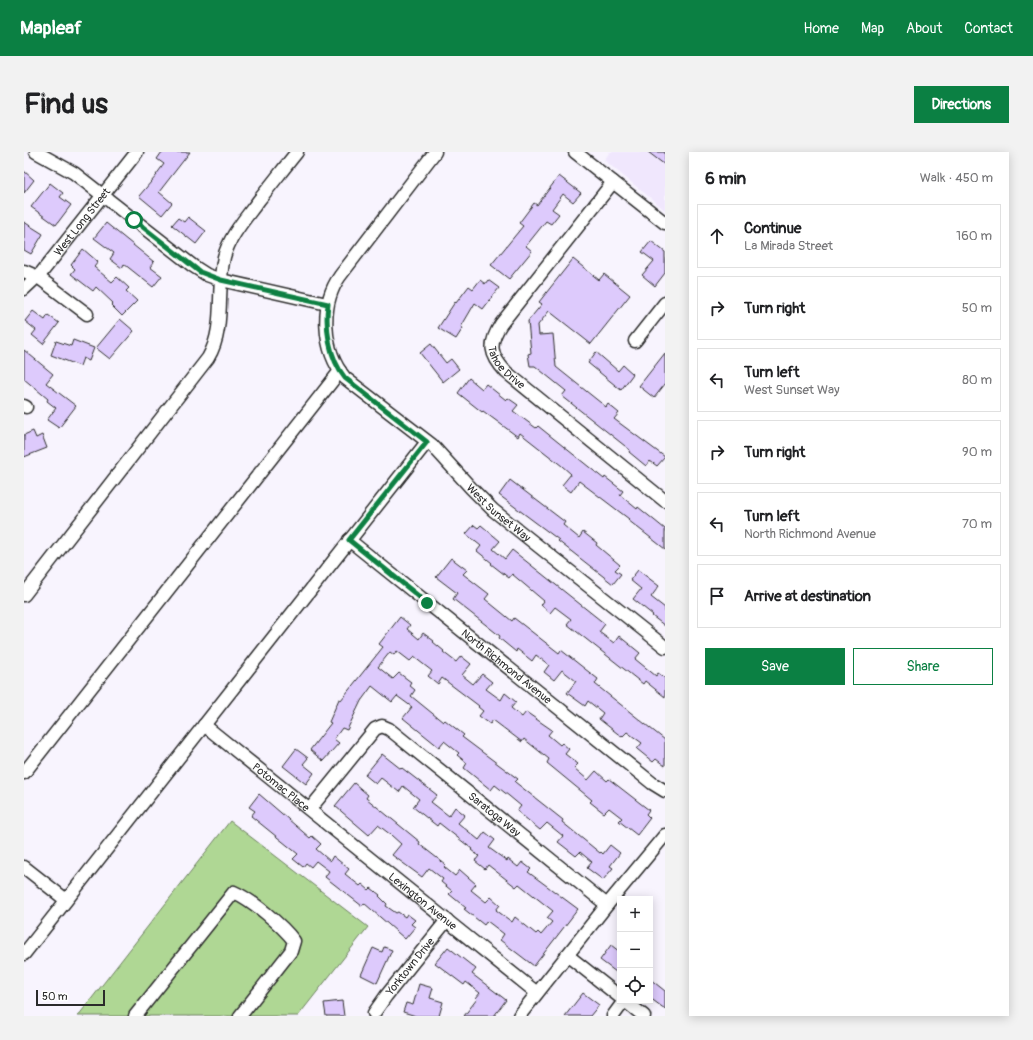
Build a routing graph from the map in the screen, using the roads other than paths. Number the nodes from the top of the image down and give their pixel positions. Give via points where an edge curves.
1 (36, 152) edge
2 (137, 152) edge
3 (296, 152) edge
4 (435, 152) edge
5 (575, 152) edge
6 (588, 156) edge
7 (613, 182) junction
8 (103, 196) junction
9 (665, 223) edge
10 (24, 271) edge
11 (38, 277) junction
12 (221, 280) junction
13 (24, 289) edge
14 (665, 303) edge
15 (328, 304) junction
16 (87, 314) dead end
17 (635, 341) dead end
18 (340, 371) junction
19 (427, 442) junction
20 (665, 501) edge
21 (349, 540) junction
22 (24, 594) edge
23 (665, 647) edge
24 (204, 724) junction
25 (382, 726) joint
26 (24, 772) edge
27 (665, 791) edge
28 (310, 809) junction
29 (665, 835) edge
30 (24, 867) edge
31 (66, 900) junction
32 (607, 905) junction
33 (447, 920) junction
34 (24, 954) edge
35 (567, 955) junction
36 (537, 993) junction
37 (617, 995) edge
38 (622, 1004) edge
39 (628, 1004) edge
40 (374, 1013) dead end
41 (135, 1016) edge
42 (240, 1016) edge
43 (519, 1016) edge
44 (613, 1016) edge
45 (644, 1016) edge

1 - 8 street via 74,173
2 - 8 street, West Long Street
3 - 12 street via 236,232 225,256
4 - 15 street via 336,282
5 - 6 street
6 - 7 street
7 - 9 street
7 - 20 street, Tahoe Drive via 500,324 495,332 492,350 506,372
8 - 11 street, West Long Street
8 - 12 street via 197,269
10 - 11 street
11 - 13 street, West Long Street
11 - 16 street
12 - 15 street
12 - 22 street via 218,334 208,358
14 - 17 street
15 - 18 street via 326,320 329,340
18 - 19 street, West Sunset Way via 345,378
18 - 26 street
19 - 21 street
19 - 23 street, West Sunset Way via 489,506
21 - 24 street
21 - 27 street, North Richmond Avenue
24 - 28 street, Potomac Place
24 - 31 street
25 - 28 street, Potomac Place via 376,729
25 - 32 street, Saratoga Way via 389,728
28 - 33 street, Lexington Avenue
29 - 32 street
30 - 31 street
31 - 34 street
32 - 35 street
33 - 36 street, Lexington Avenue
33 - 40 street, Yorktown Drive
35 - 36 street
35 - 37 street
36 - 43 street
38 - 44 street
39 - 45 street
41 - 42 street via 234,892 244,897 287,932 294,941 291,952

